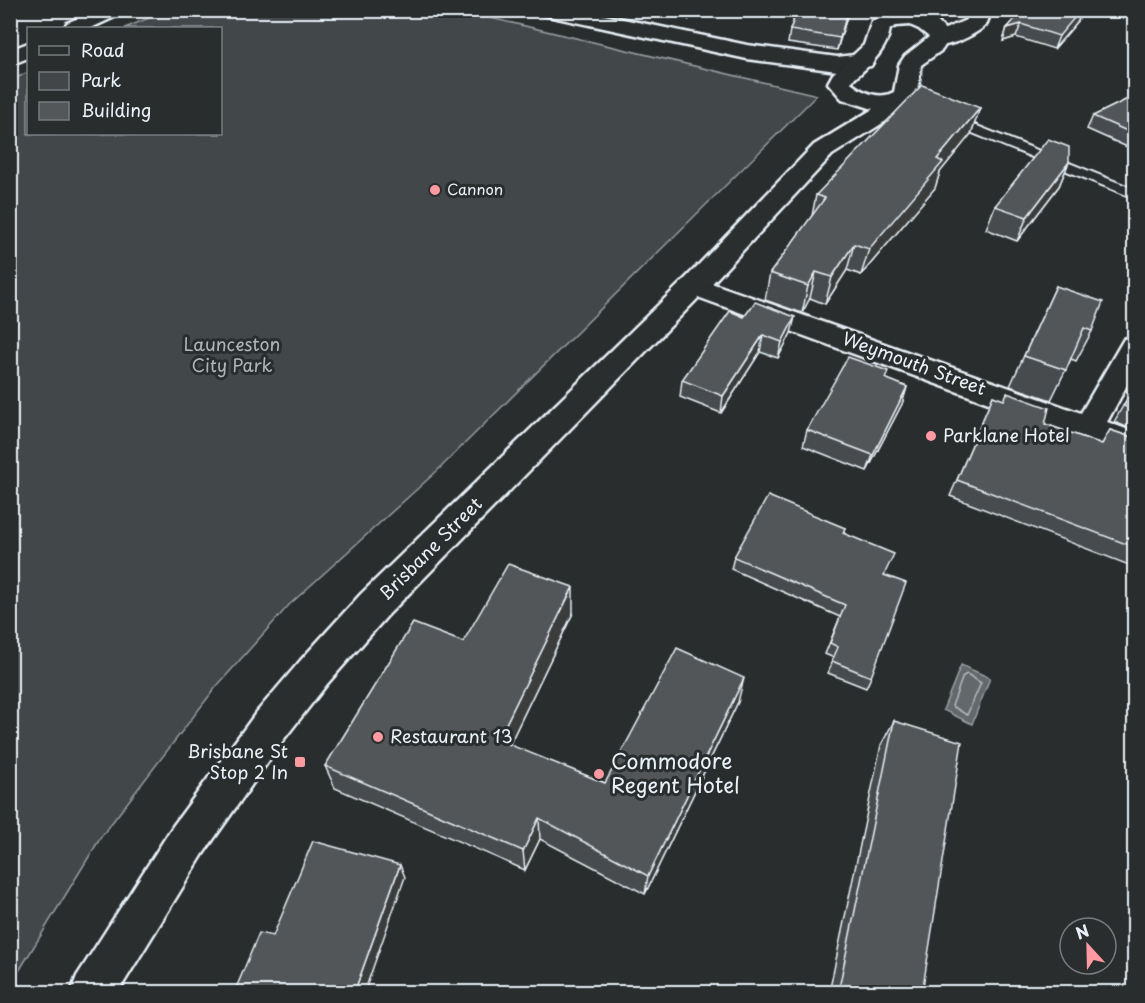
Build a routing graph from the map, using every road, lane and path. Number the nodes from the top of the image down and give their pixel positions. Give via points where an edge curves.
1 (114, 10) edge
2 (548, 10) edge
3 (964, 10) edge
4 (982, 10) edge
5 (885, 18) edge
6 (928, 24) edge
7 (77, 27) edge
8 (27, 50) edge
9 (747, 52) junction
10 (10, 58) edge
11 (863, 61) junction
12 (906, 99) junction
13 (838, 100) junction
14 (939, 115) edge
15 (824, 150) junction
16 (1134, 194) edge
17 (694, 286) junction
18 (1134, 346) edge
19 (1089, 426) junction
20 (1134, 444) edge
21 (93, 993) edge

1 - 7 main road
2 - 9 main road
3 - 6 main road
4 - 6 main road via 974,25
5 - 6 main road
5 - 11 main road via 877,42
6 - 12 main road via 909,65
8 - 10 main road
9 - 11 main road via 837,64
9 - 13 main road
11 - 13 main road via 841,79
12 - 13 main road
12 - 15 main road, Brisbane Street
13 - 15 main road, Brisbane Street
14 - 16 lane
15 - 17 main road, Brisbane Street
17 - 19 main road, Weymouth Street
17 - 21 main road, Brisbane Street via 374,605 314,672 188,840
18 - 19 main road
19 - 20 main road, Weymouth Street

